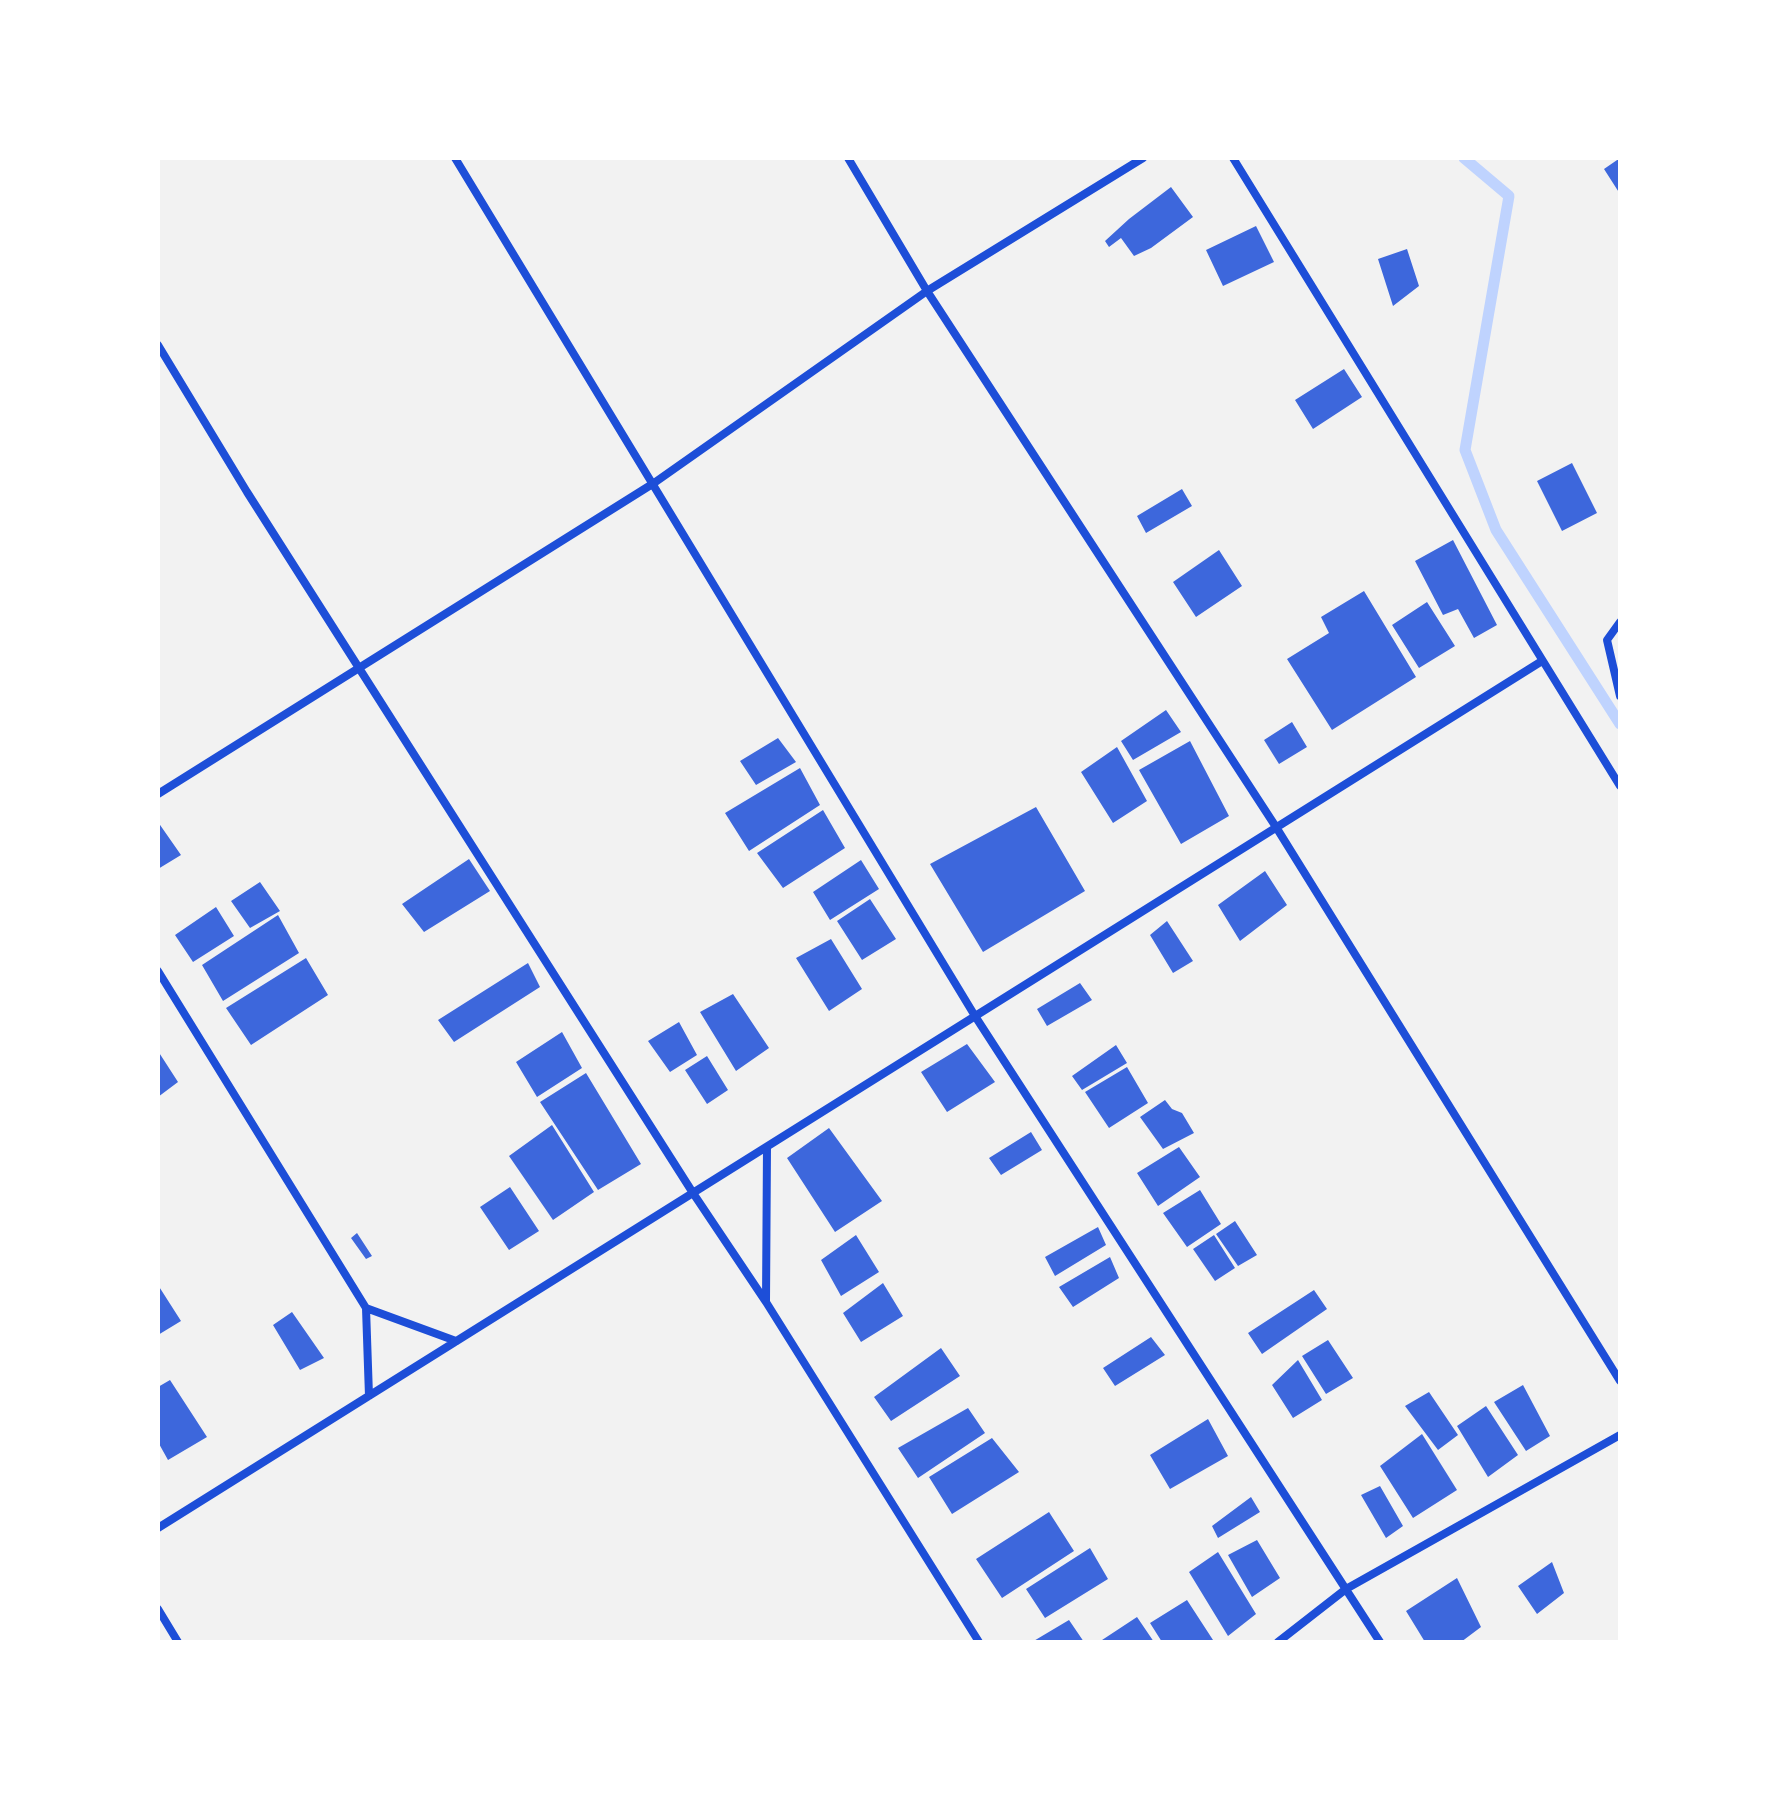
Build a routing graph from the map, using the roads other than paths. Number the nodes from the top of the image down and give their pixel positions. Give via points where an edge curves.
1 (455, 158) edge
2 (848, 158) edge
3 (1143, 158) edge
4 (1233, 158) edge
5 (927, 291) junction
6 (158, 345) edge
7 (654, 483) junction
8 (1620, 622) edge
9 (1542, 661) junction
10 (361, 668) junction
11 (1620, 696) edge
12 (1620, 786) edge
13 (158, 794) edge
14 (1276, 827) junction
15 (158, 971) edge
16 (975, 1016) junction
17 (767, 1147) junction
18 (693, 1193) junction
19 (766, 1302) junction
20 (366, 1308) junction
21 (456, 1341) junction
22 (1620, 1381) edge
23 (369, 1396) junction
24 (1620, 1435) edge
25 (158, 1528) edge
26 (1346, 1589) junction
27 (158, 1609) edge
28 (178, 1642) edge
29 (979, 1642) edge
30 (1278, 1642) edge
31 (1380, 1642) edge

1 - 7 street
2 - 5 street
3 - 5 street
4 - 9 street
5 - 7 street
5 - 14 street
6 - 10 street
7 - 10 street
7 - 16 street
8 - 11 street via 1607,640
9 - 12 street
9 - 14 street
10 - 13 street
10 - 18 street
14 - 16 street
14 - 22 street
15 - 20 street
16 - 17 street
16 - 26 street
17 - 18 street
17 - 19 street
18 - 19 street
18 - 21 street
19 - 29 street
20 - 21 street
20 - 23 street
21 - 23 street
23 - 25 street
24 - 26 street
26 - 30 street
26 - 31 street
27 - 28 street

